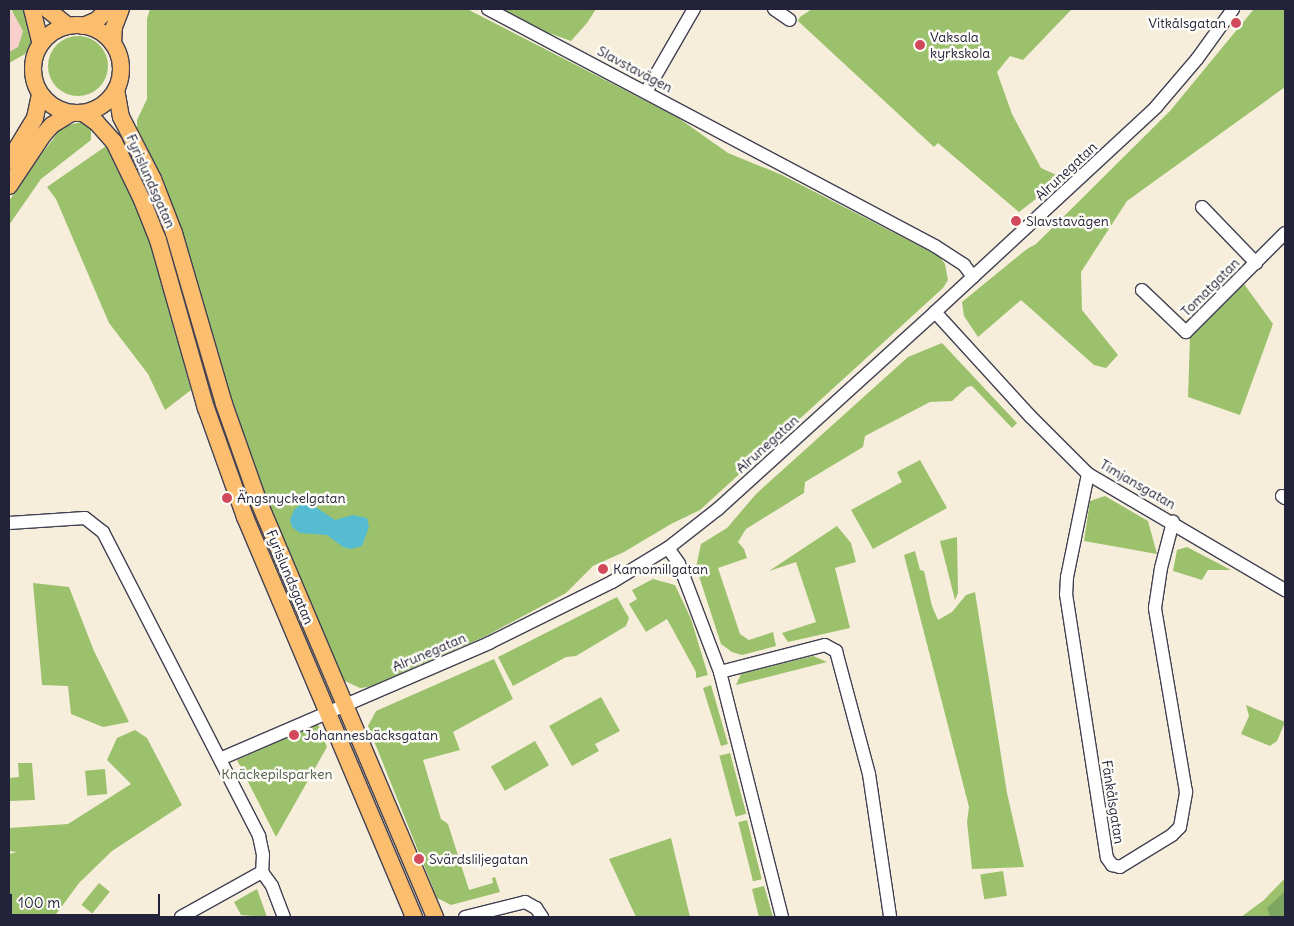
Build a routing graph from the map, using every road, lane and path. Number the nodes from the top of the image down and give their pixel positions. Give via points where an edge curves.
1 (32, 9) edge
2 (47, 9) edge
3 (108, 9) edge
4 (121, 9) edge
5 (488, 9) edge
6 (694, 9) edge
7 (774, 9) edge
8 (1233, 9) edge
9 (790, 20) dead end
10 (76, 26) junction
11 (40, 44) junction
12 (113, 44) junction
13 (116, 89) junction
14 (646, 92) junction
15 (40, 95) junction
16 (77, 113) junction
17 (9, 161) edge
18 (9, 186) edge
19 (1202, 207) dead end
20 (1285, 233) edge
21 (1256, 263) junction
22 (974, 277) junction
23 (1142, 290) dead end
24 (935, 312) junction
25 (1088, 474) junction
26 (1173, 522) junction
27 (9, 523) edge
28 (668, 548) junction
29 (1285, 590) edge
30 (720, 672) junction
31 (344, 704) junction
32 (328, 712) junction
33 (220, 759) junction
34 (262, 872) junction
35 (181, 917) edge
36 (284, 917) edge
37 (414, 917) edge
38 (435, 917) edge
39 (465, 917) edge
40 (542, 917) edge
41 (782, 917) edge
42 (890, 917) edge

1 - 11 main road
2 - 10 main road
3 - 10 main road via 96,20
4 - 12 main road via 114,27
5 - 14 street, Slavstavägen
6 - 14 street
7 - 9 street
8 - 22 street, Alrunegatan via 1197,59 1156,107
10 - 11 main road via 52,33
10 - 12 main road via 97,30
11 - 15 main road via 33,67
12 - 13 main road via 120,62 120,80
13 - 16 main road via 106,102
13 - 31 main road, Fyrislundsgatan via 121,117 153,179 174,233 224,404 258,502
14 - 22 street, Slavstavägen via 935,246 964,265
15 - 16 main road via 54,107
15 - 17 main road via 35,118
16 - 18 main road via 52,125
16 - 32 main road, Fyrislundsgatan via 96,122 114,142 145,208 158,240 220,451 244,517
19 - 21 street, Tomatgatan
20 - 21 street, Tomatgatan
21 - 23 street, Tomatgatan via 1186,332
22 - 24 street, Alrunegatan
24 - 25 street, Timjansgatan
24 - 28 street, Alrunegatan via 718,509
25 - 26 street, Timjansgatan
25 - 26 street, Fänkålsgatan via 1066,578 1066,594 1107,858 1112,865 1120,867 1180,827 1186,792 1155,608
26 - 29 street, Timjansgatan
27 - 33 street via 85,518 103,532
28 - 30 street via 679,564
28 - 31 street, Alrunegatan via 612,582 489,643
30 - 41 street
30 - 42 street via 825,645 836,652 869,774
31 - 32 street, Alrunegatan
31 - 38 main road, Fyrislundsgatan
32 - 33 street, Alrunegatan
32 - 37 main road, Fyrislundsgatan
33 - 34 street via 259,836
34 - 35 street
34 - 36 street via 272,886
39 - 40 street via 525,902 536,908

